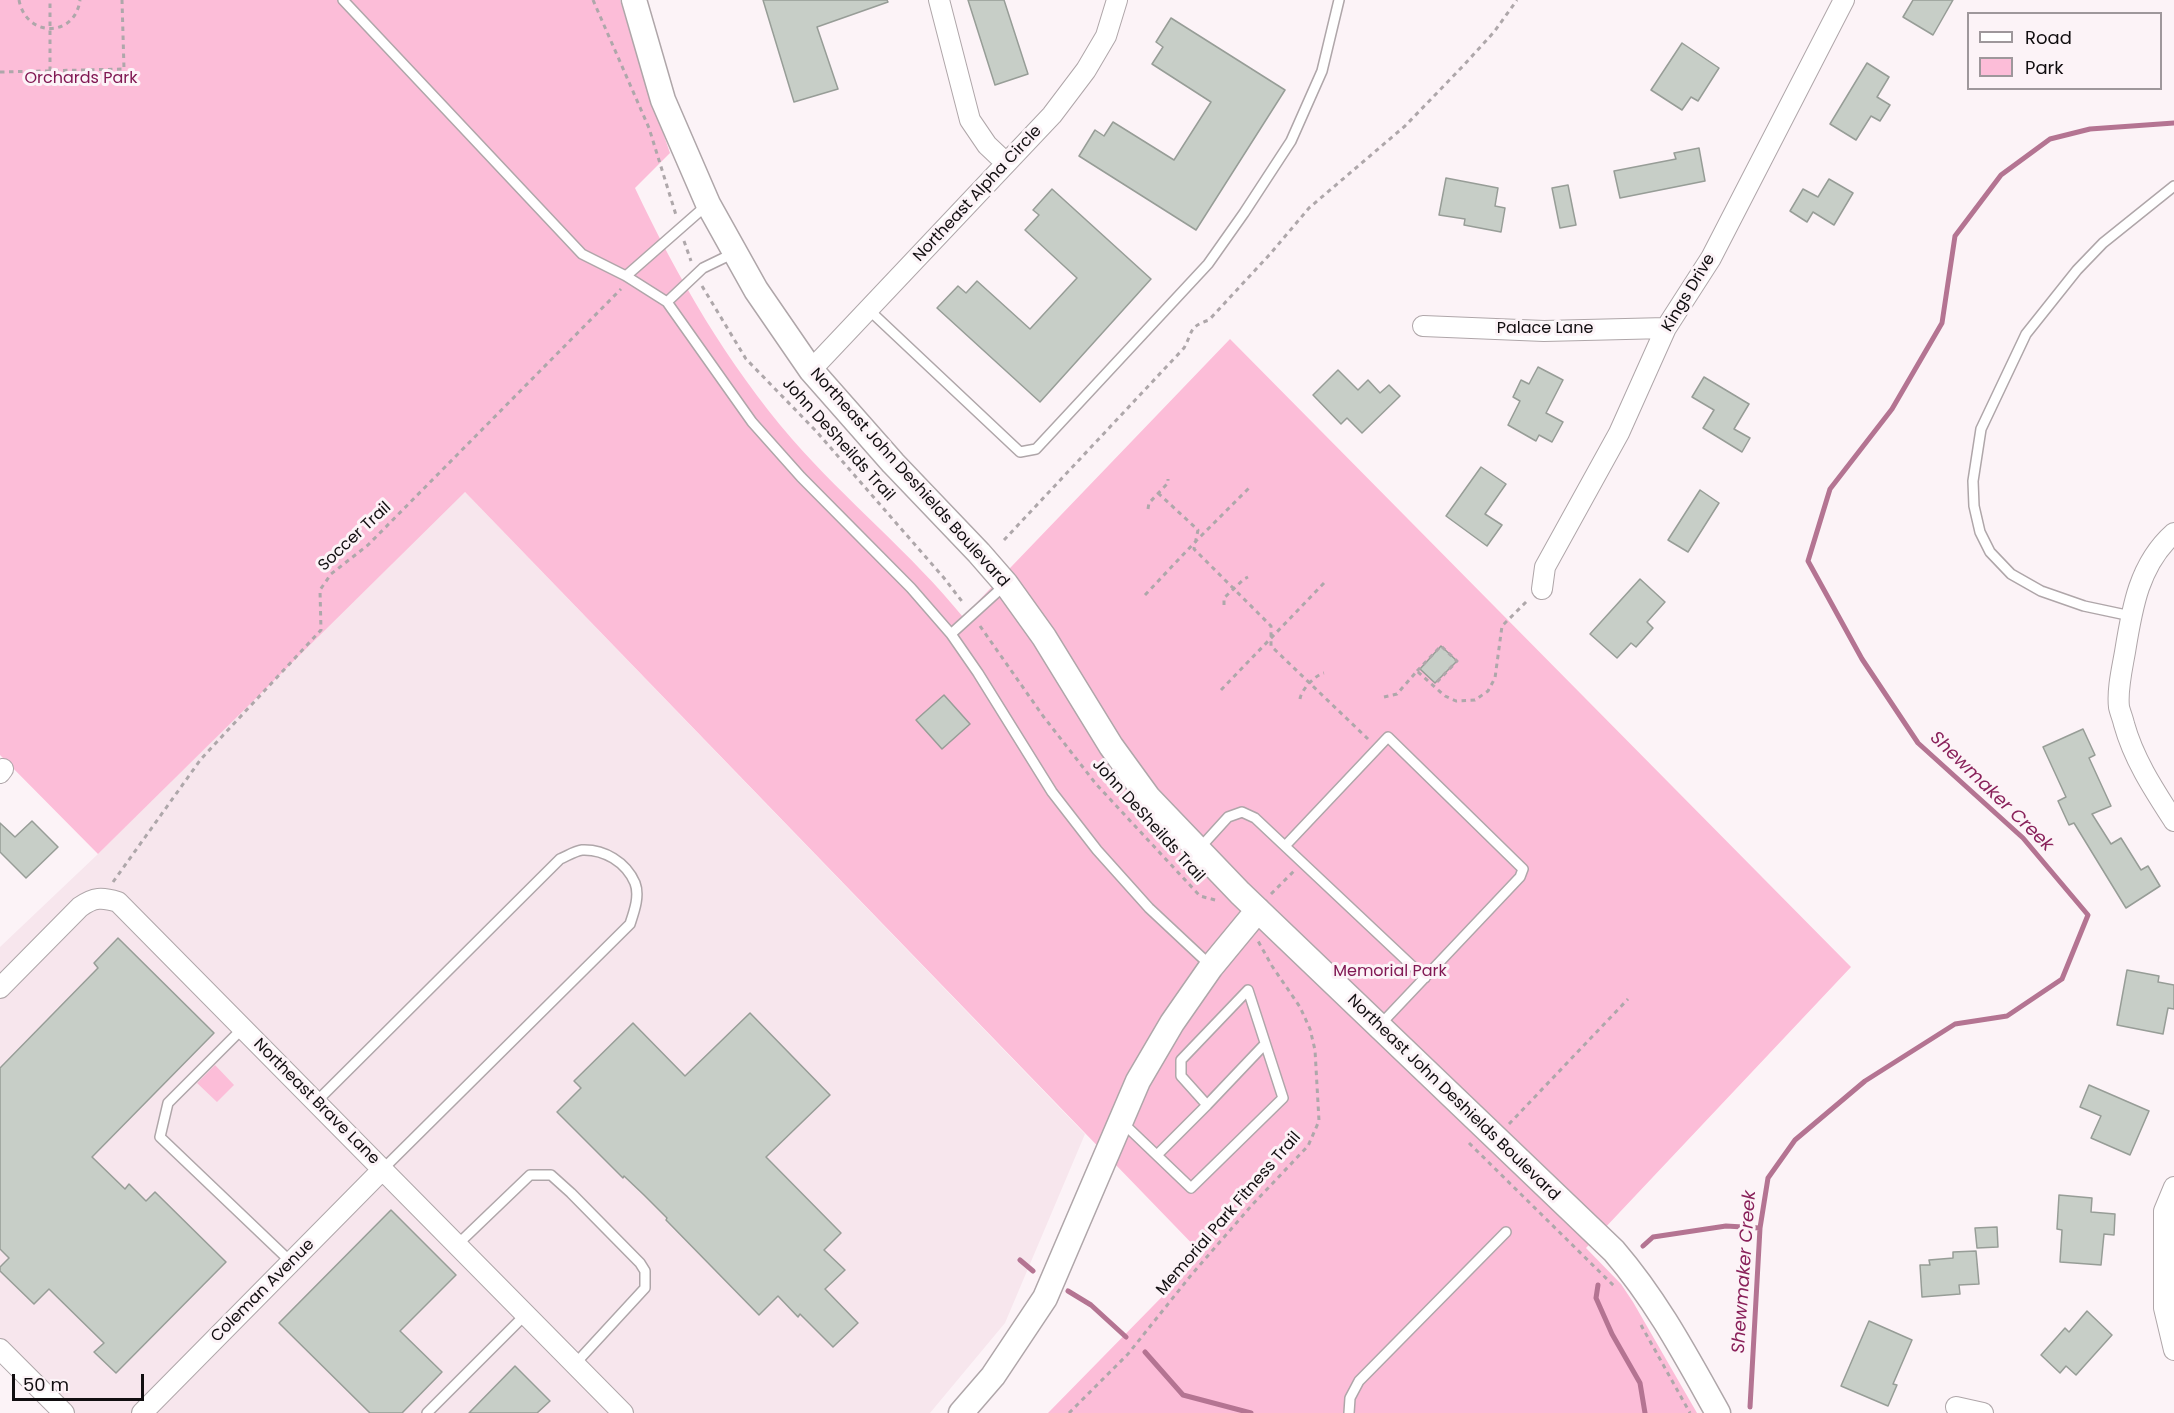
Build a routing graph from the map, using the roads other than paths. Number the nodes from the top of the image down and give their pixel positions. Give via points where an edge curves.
1 (343, 0) edge
2 (634, 0) edge
3 (939, 0) edge
4 (1117, 0) edge
5 (1339, 0) edge
6 (1844, 0) edge
7 (1006, 163) junction
8 (2174, 186) edge
9 (708, 204) junction
10 (734, 253) junction
11 (626, 276) junction
12 (667, 302) junction
13 (868, 309) junction
14 (1423, 326) dead end
15 (1666, 328) junction
16 (811, 370) junction
17 (2174, 533) edge
18 (1006, 584) junction
19 (1542, 589) road end
20 (2131, 616) junction
21 (951, 634) junction
22 (2174, 821) edge
23 (1285, 846) junction
24 (1198, 850) junction
25 (1264, 903) junction
26 (1211, 967) junction
27 (1425, 978) junction
28 (0, 988) edge
29 (1378, 1026) junction
30 (243, 1027) junction
31 (1265, 1044) junction
32 (315, 1102) junction
33 (1207, 1105) junction
34 (1120, 1120) junction
35 (1157, 1155) junction
36 (383, 1169) junction
37 (2174, 1187) edge
38 (1506, 1232) dead end
39 (458, 1245) junction
40 (291, 1262) junction
41 (526, 1314) junction
42 (0, 1349) edge
43 (2174, 1350) edge
44 (575, 1364) junction
45 (1956, 1407) dead end
46 (64, 1413) edge
47 (142, 1413) edge
48 (427, 1413) edge
49 (623, 1413) edge
50 (961, 1413) edge
51 (1349, 1413) edge
52 (1718, 1413) edge
53 (1983, 1413) edge

1 - 11 lane via 582,254
2 - 9 street, Northeast John Deshields Boulevard via 663,100
3 - 7 street via 970,120 987,145
4 - 7 street, Northeast Alpha Circle via 1106,36 1086,70 1052,115
5 - 13 lane via 1322,71 1291,141 1244,213 1208,264 1036,449 1020,452
6 - 15 street, Kings Drive via 1711,258
7 - 13 street, Northeast Alpha Circle
8 - 20 lane via 2096,250 2026,334 1981,429 1973,481 1980,532 1990,552 2012,574 2051,595
9 - 10 street, Northeast John Deshields Boulevard
9 - 11 lane
10 - 12 lane via 703,268
10 - 16 street, Northeast John Deshields Boulevard
11 - 12 lane
12 - 21 lane via 752,422
13 - 16 street, Northeast Alpha Circle
14 - 15 street, Palace Lane via 1544,331
15 - 19 street, Kings Drive via 1619,433 1545,567
16 - 18 street, Northeast John Deshields Boulevard
17 - 20 street via 2145,570
18 - 21 lane
18 - 24 street, Northeast John Deshields Boulevard via 1111,746 1148,797
20 - 22 street via 2119,706 2129,742 2147,780
21 - 26 lane via 1052,792 1097,850 1149,908
23 - 24 lane via 1255,818 1242,812 1228,818
23 - 27 lane
23 - 27 lane via 1388,737 1523,869 1520,877
24 - 25 street, Northeast John Deshields Boulevard
25 - 26 street
25 - 29 street, Northeast John Deshields Boulevard
26 - 34 street via 1172,1023
27 - 29 lane
28 - 30 street, Northeast Brave Lane via 80,907 91,899 101,898 118,902 129,911
29 - 52 street, Northeast John Deshields Boulevard via 1614,1251 1659,1310
30 - 32 street, Northeast Brave Lane
30 - 40 lane via 168,1103 160,1137
31 - 33 lane
31 - 33 lane via 1248,990 1181,1060 1181,1076
31 - 35 lane via 1283,1098 1191,1188
32 - 36 street, Northeast Brave Lane
32 - 36 lane via 560,859 580,850 604,852 621,863 635,884 636,905 630,924
33 - 35 lane
34 - 35 lane
34 - 50 street via 1045,1298 993,1376
36 - 39 street, Northeast Brave Lane
36 - 40 street, Coleman Avenue
37 - 43 street via 2164,1211 2164,1308
38 - 51 lane via 1359,1381 1350,1398
39 - 41 street, Northeast Brave Lane
39 - 44 lane via 530,1175 551,1175 609,1230 640,1263 645,1272 645,1288
40 - 47 street, Coleman Avenue
41 - 44 street, Northeast Brave Lane
41 - 48 lane
42 - 46 street
44 - 49 street, Northeast Brave Lane
45 - 53 street

